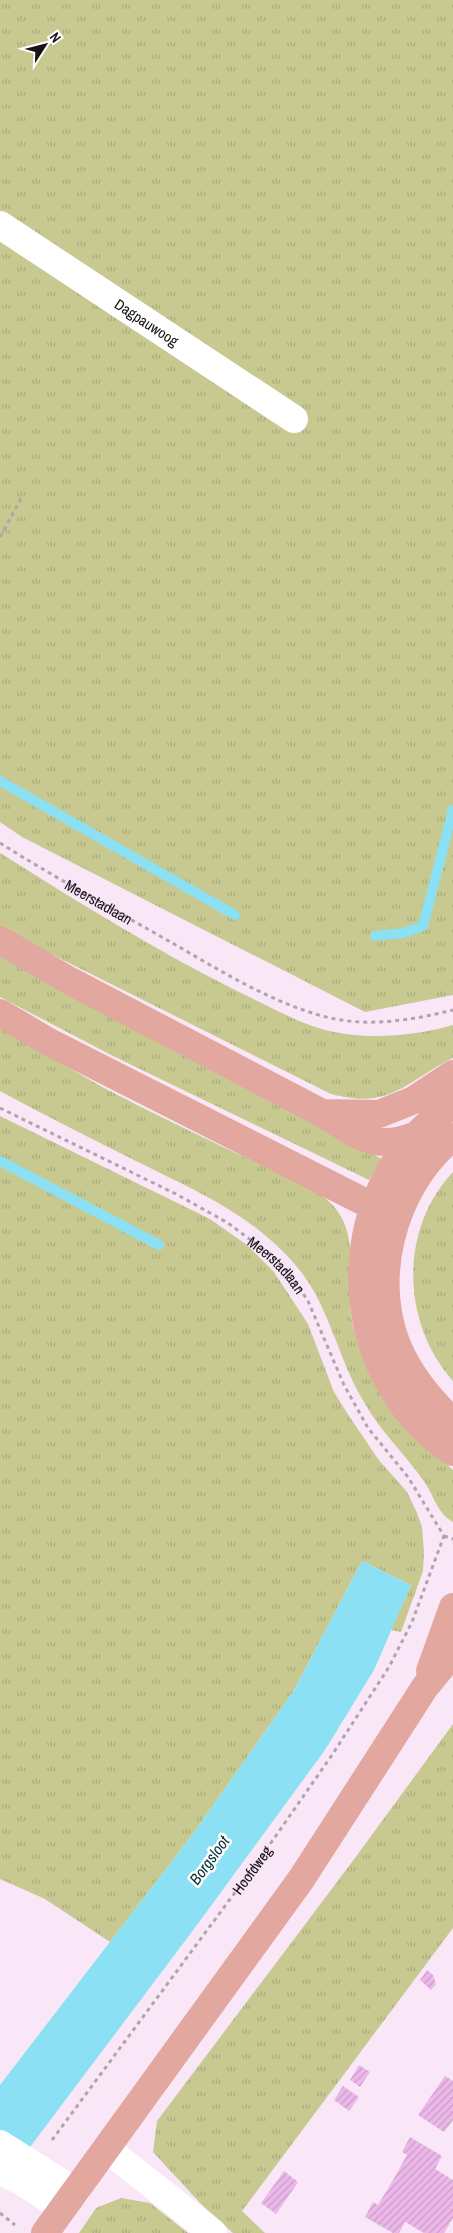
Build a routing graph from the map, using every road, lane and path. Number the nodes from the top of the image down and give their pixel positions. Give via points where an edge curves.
1 (0, 225) edge
2 (294, 419) dead end
3 (23, 496) dead end
4 (0, 537) edge
5 (0, 843) edge
6 (0, 940) edge
7 (453, 1010) edge
8 (0, 1013) edge
9 (453, 1074) edge
10 (453, 1105) edge
11 (0, 1108) edge
12 (322, 1113) junction
13 (414, 1136) junction
14 (453, 1137) edge
15 (385, 1212) junction
16 (453, 1422) edge
17 (453, 1452) edge
18 (444, 1536) junction
19 (453, 1539) edge
20 (453, 1607) edge
21 (453, 1653) edge
22 (425, 1687) junction
23 (0, 2144) edge
24 (107, 2149) junction
25 (17, 2167) edge
26 (70, 2200) junction
27 (0, 2213) edge
28 (32, 2231) edge
29 (213, 2233) edge

1 - 2 street, Dagpauwoog
3 - 4 path
5 - 7 path, Meerstadlaan via 203,960 300,1010 363,1023 392,1022
6 - 12 main road via 70,981
8 - 15 main road via 50,1042
9 - 12 main road via 414,1100 379,1114
10 - 13 main road via 435,1116
11 - 18 path, Meerstadlaan via 176,1194 228,1223 272,1256 308,1301 344,1385 368,1428 408,1477
12 - 13 main road via 378,1144
13 - 15 main road via 388,1175
14 - 15 main road
15 - 16 main road via 388,1310 401,1355 425,1394
15 - 17 main road via 362,1254 368,1330 380,1365 398,1399 424,1429
18 - 19 path
18 - 25 path, Hoofdweg via 412,1622 389,1668 332,1756 259,1860
20 - 22 main road
21 - 22 main road
22 - 24 main road via 302,1878
23 - 25 street
24 - 26 main road
24 - 29 street
25 - 26 street
26 - 28 main road
27 - 28 path

